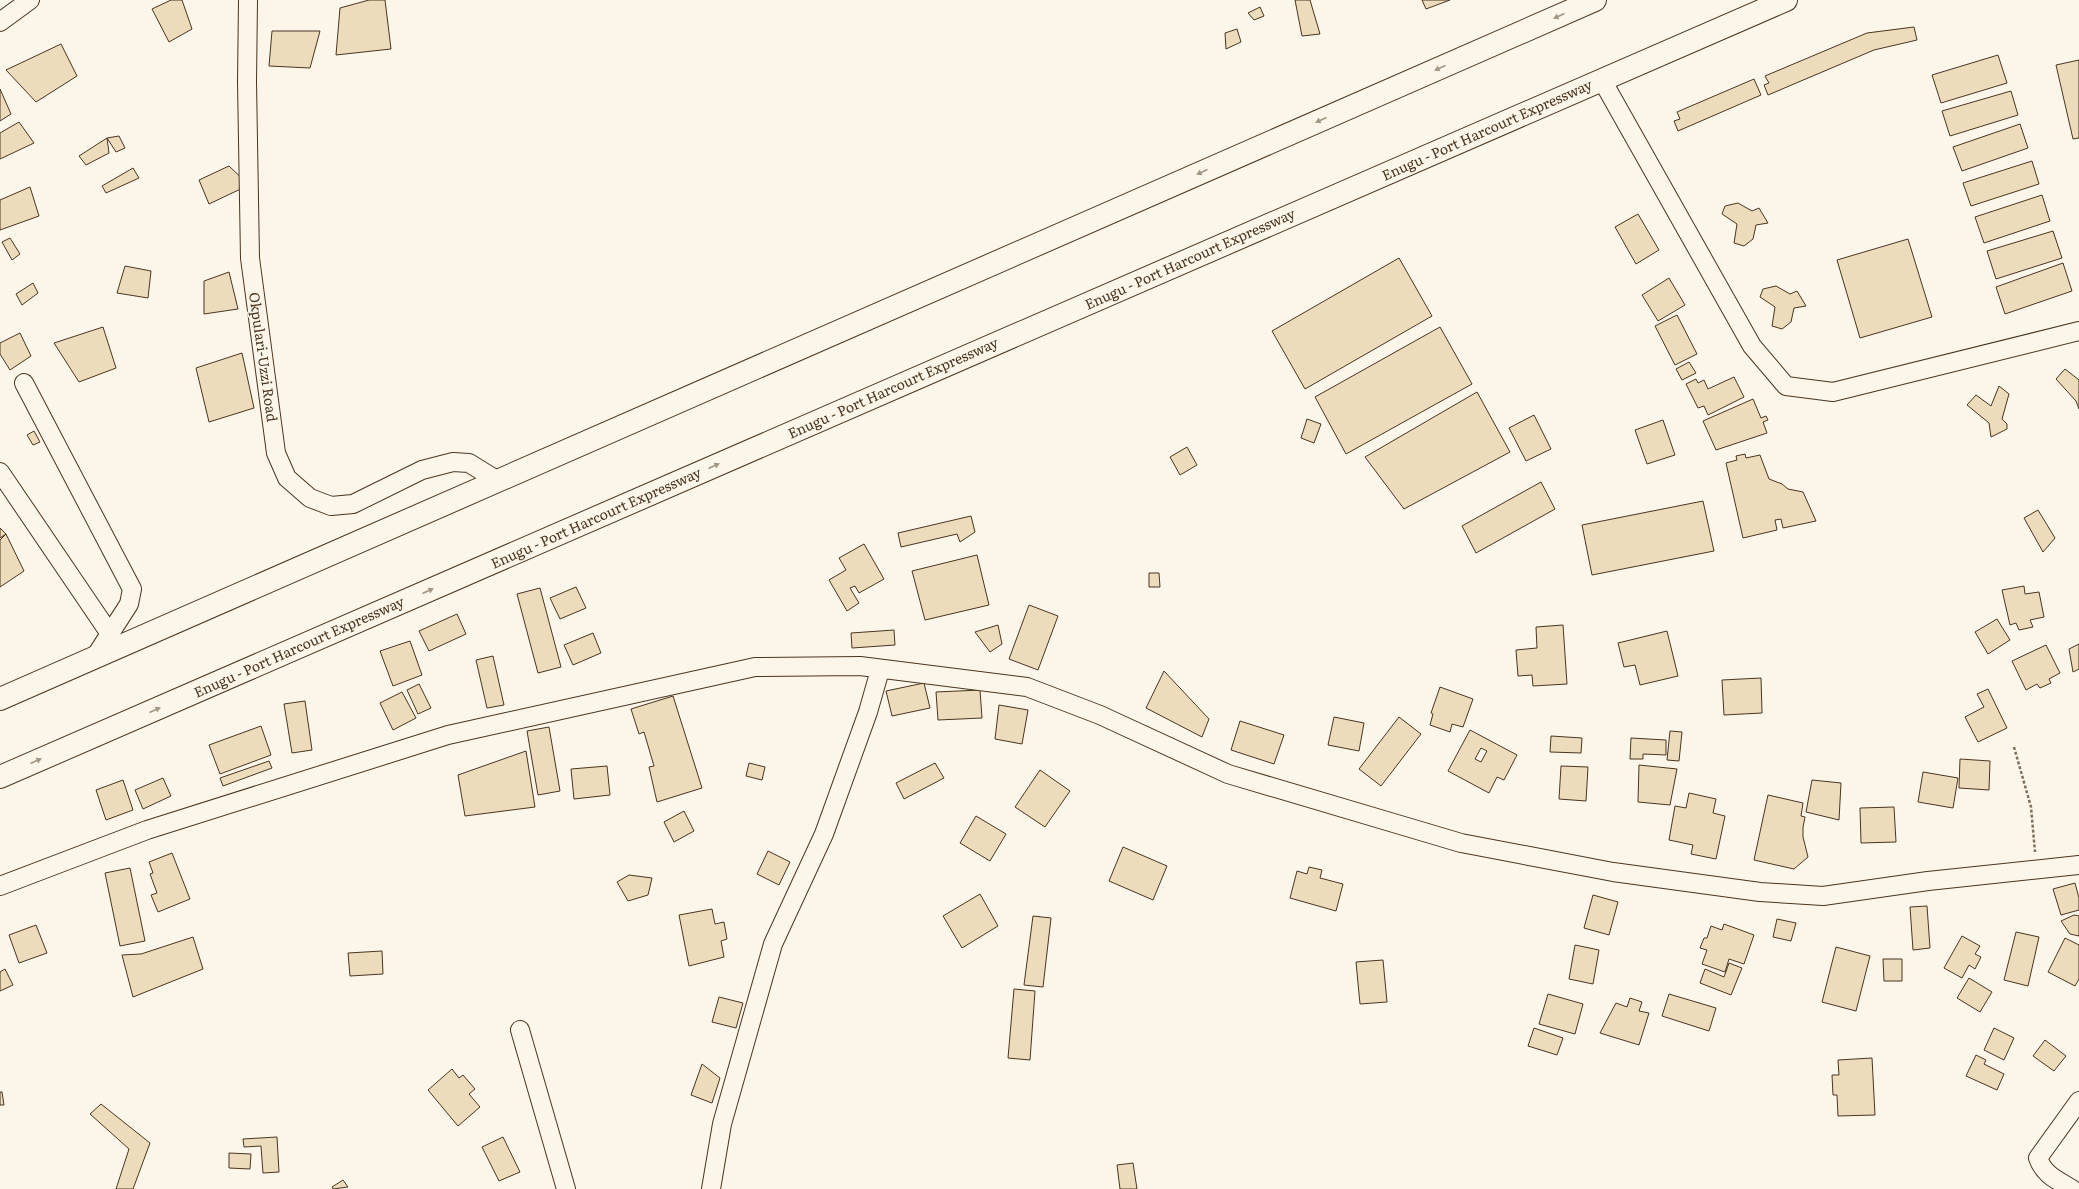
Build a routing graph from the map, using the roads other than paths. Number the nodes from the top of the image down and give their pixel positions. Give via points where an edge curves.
1 (30, 0) edge
2 (248, 0) edge
3 (1595, 0) edge
4 (1786, 0) edge
5 (1, 20) edge
6 (1602, 80) junction
7 (2079, 331) edge
8 (24, 383) dead end
9 (0, 472) edge
10 (498, 481) junction
11 (110, 634) junction
12 (95, 657) junction
13 (880, 670) junction
14 (0, 699) edge
15 (0, 777) edge
16 (2079, 865) edge
17 (0, 886) edge
18 (520, 1030) dead end
19 (2079, 1101) edge
20 (566, 1189) edge
21 (712, 1189) edge
22 (2072, 1189) edge

1 - 5 street
2 - 10 street, Okpulari-Uzzi Road via 250,258 276,453 287,478 310,498 331,506 353,504 422,470 453,462 469,463
3 -> 10 highway
4 - 6 highway, Enugu - Port Harcourt Expressway
6 - 7 street via 1752,346 1786,386 1833,392
15 -> 6 highway, Enugu - Port Harcourt Expressway
8 - 11 street via 132,588 129,604
9 - 11 street
10 - 12 highway
11 - 12 street
12 - 14 highway
13 - 16 street via 1027,687 1100,715 1228,774 1461,843 1613,872 1760,892 1823,896
13 - 17 street via 860,666 755,667 448,735 147,830
13 - 21 street via 868,712 824,834 773,944 722,1124
18 - 20 street
19 - 22 street via 2038,1158 2048,1175

